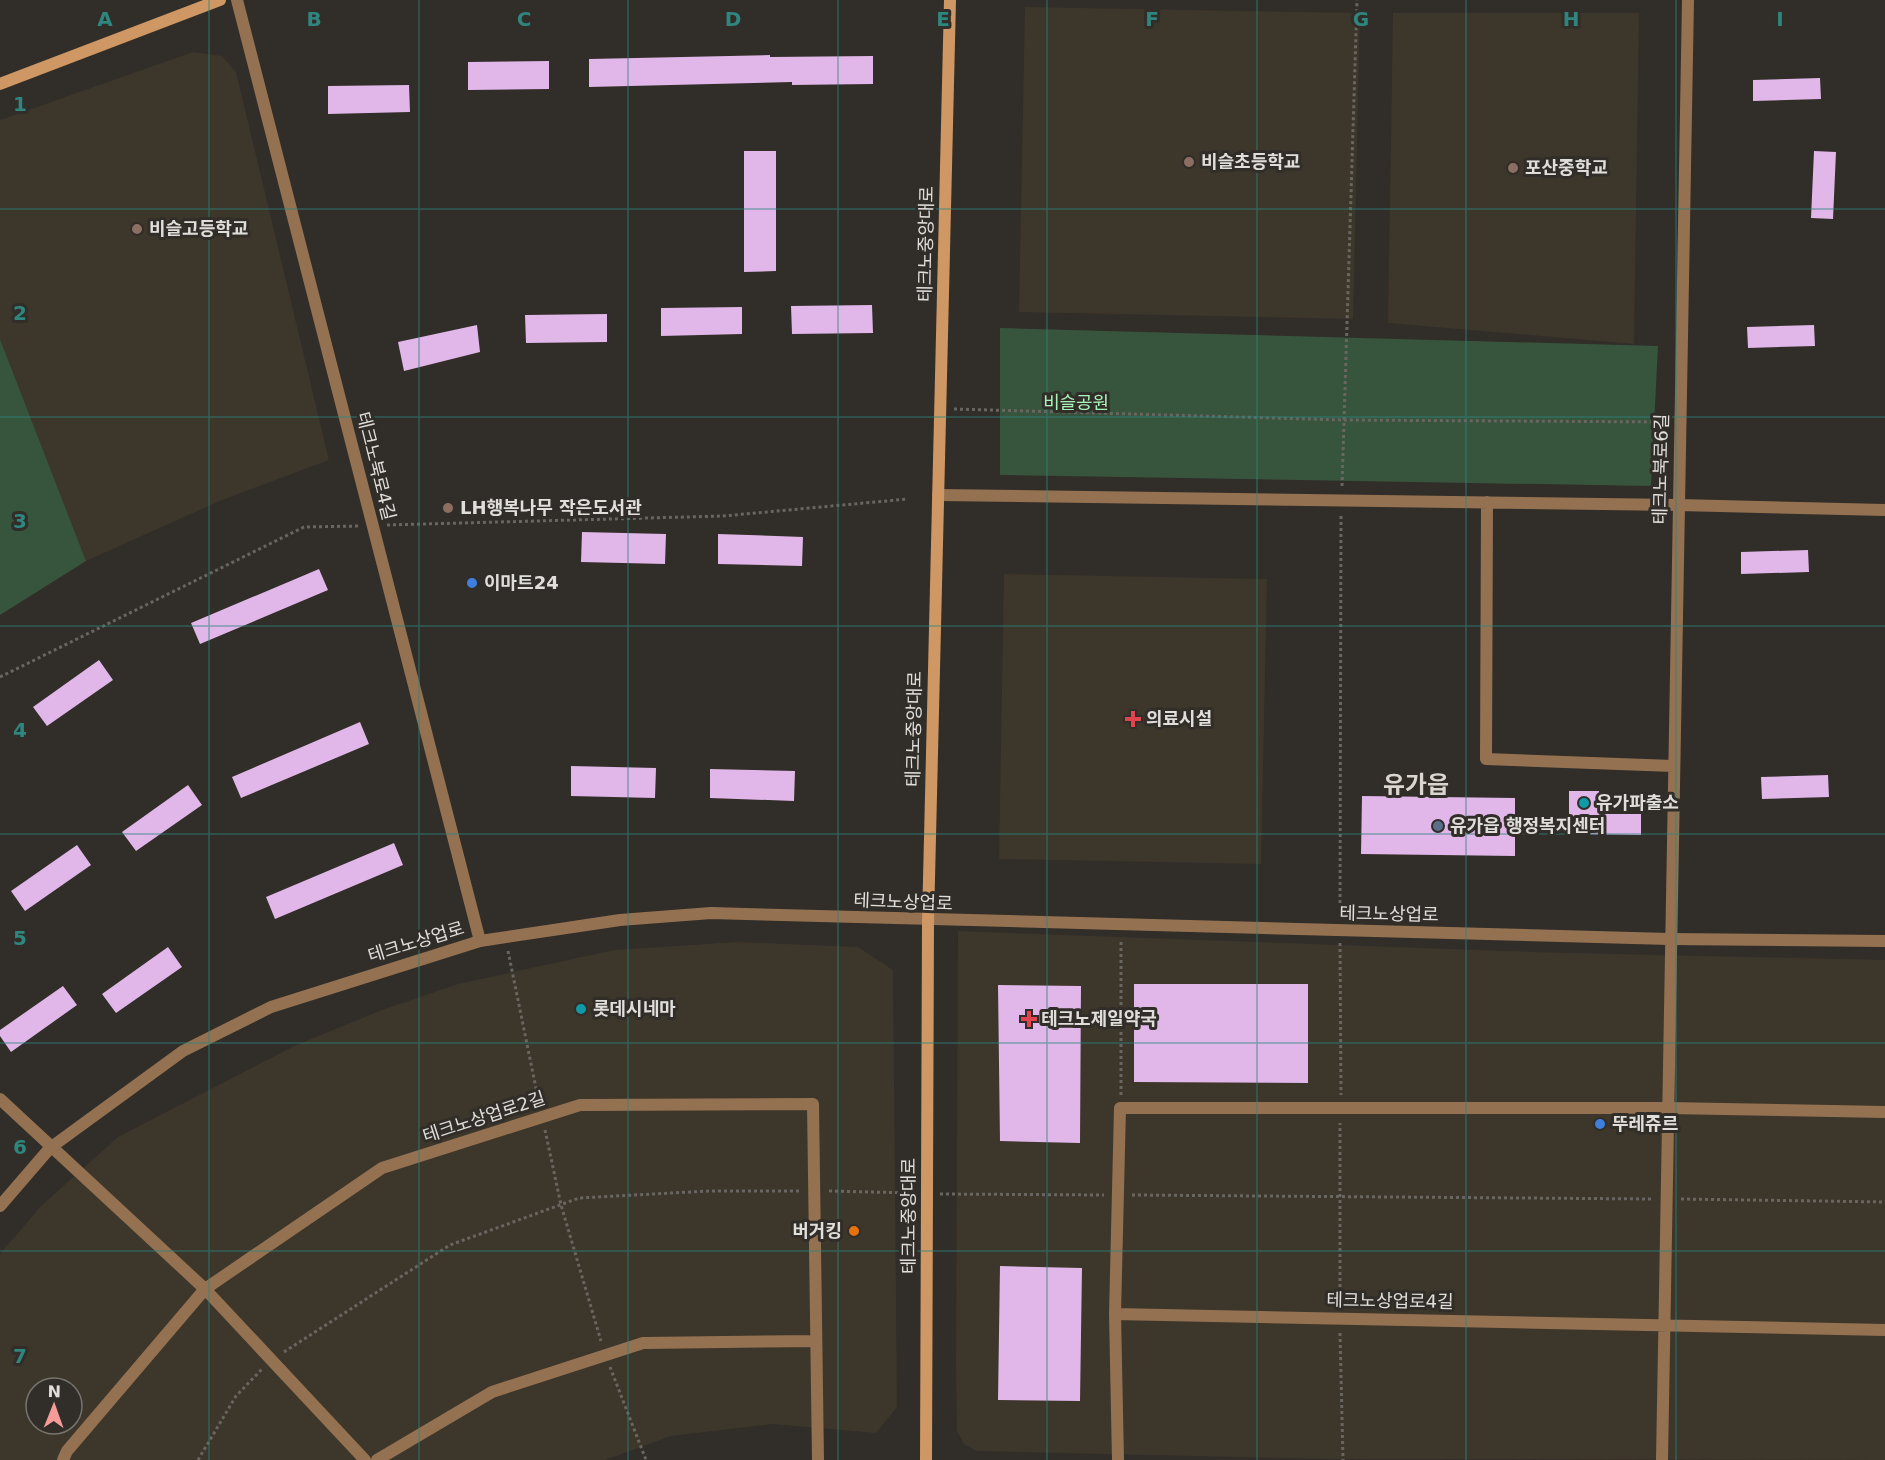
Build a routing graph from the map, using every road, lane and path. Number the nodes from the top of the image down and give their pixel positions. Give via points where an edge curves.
1 (220, 0) edge
2 (237, 0) edge
3 (950, 0) edge
4 (1357, 0) edge
5 (1688, 0) edge
6 (0, 84) edge
7 (940, 409) junction
8 (1344, 420) junction
9 (1680, 422) junction
10 (938, 495) junction
11 (908, 499) dead end
12 (1341, 500) junction
13 (1487, 502) junction
14 (1678, 504) junction
15 (1885, 510) edge
16 (363, 526) dead end
17 (375, 526) dead end
18 (0, 677) edge
19 (1673, 766) junction
20 (928, 921) junction
21 (1121, 926) junction
22 (1340, 931) junction
23 (506, 937) junction
24 (1670, 939) junction
25 (480, 941) junction
26 (1885, 941) edge
27 (0, 1099) edge
28 (1120, 1108) junction
29 (1341, 1108) junction
30 (1668, 1108) junction
31 (1885, 1112) edge
32 (542, 1117) junction
33 (50, 1148) junction
34 (814, 1191) junction
35 (927, 1194) junction
36 (1115, 1195) dead end
37 (1126, 1195) dead end
38 (1338, 1197) junction
39 (1666, 1199) junction
40 (1885, 1202) edge
41 (561, 1205) junction
42 (0, 1206) edge
43 (205, 1289) junction
44 (1115, 1314) junction
45 (1340, 1318) junction
46 (1664, 1324) junction
47 (1885, 1330) edge
48 (816, 1341) junction
49 (605, 1355) junction
50 (271, 1360) junction
51 (63, 1460) edge
52 (198, 1460) edge
53 (365, 1460) edge
54 (377, 1460) edge
55 (646, 1460) edge
56 (818, 1460) edge
57 (926, 1460) edge
58 (1118, 1460) edge
59 (1343, 1460) edge
60 (1662, 1460) edge

1 - 6 main road
2 - 25 street, 테크노북로4길
3 - 7 main road, 테크노중앙대로
4 - 8 path
5 - 9 street, 테크노북로6길
7 - 8 path
7 - 10 main road, 테크노중앙대로
8 - 9 path
8 - 12 path
9 - 14 street, 테크노북로6길
10 - 12 street
10 - 20 main road, 테크노중앙대로
11 - 17 path via 723,516
12 - 13 street
12 - 22 path
13 - 14 street
13 - 19 street via 1486,759
14 - 15 street
14 - 19 street, 테크노북로6길
16 - 18 path via 303,528
19 - 24 street, 테크노북로6길
20 - 21 street, 테크노상업로
20 - 23 street, 테크노상업로 via 711,913 620,920
20 - 35 main road, 테크노중앙대로
21 - 22 street, 테크노상업로
21 - 28 path
22 - 24 street, 테크노상업로
22 - 29 path
23 - 25 street, 테크노상업로
23 - 32 path
24 - 26 street, 테크노상업로
24 - 30 street
25 - 33 street, 테크노상업로 via 271,1007 183,1050
27 - 33 street
28 - 29 street
28 - 44 street
29 - 30 street
29 - 38 path
30 - 31 street
30 - 39 street
32 - 34 street, 테크노상업로2길 via 580,1105 813,1104
32 - 41 path
32 - 43 street, 테크노상업로2길 via 382,1168
33 - 42 street, 테크노상업로
33 - 43 street
34 - 35 path
34 - 41 path via 709,1191 579,1198
34 - 48 street
35 - 36 path
35 - 57 main road, 테크노중앙대로
37 - 38 path
38 - 39 path
38 - 45 path
39 - 40 path
39 - 46 street
41 - 49 path
41 - 50 path via 450,1245
43 - 50 street
43 - 51 street, 테크노상업로2길
44 - 45 street, 테크노상업로4길
44 - 58 street
45 - 46 street, 테크노상업로4길
45 - 59 path
46 - 47 street, 테크노상업로4길
46 - 60 street
48 - 49 street via 643,1343
48 - 56 street
49 - 54 street via 492,1392
49 - 55 path
50 - 52 path via 236,1396
50 - 53 street

